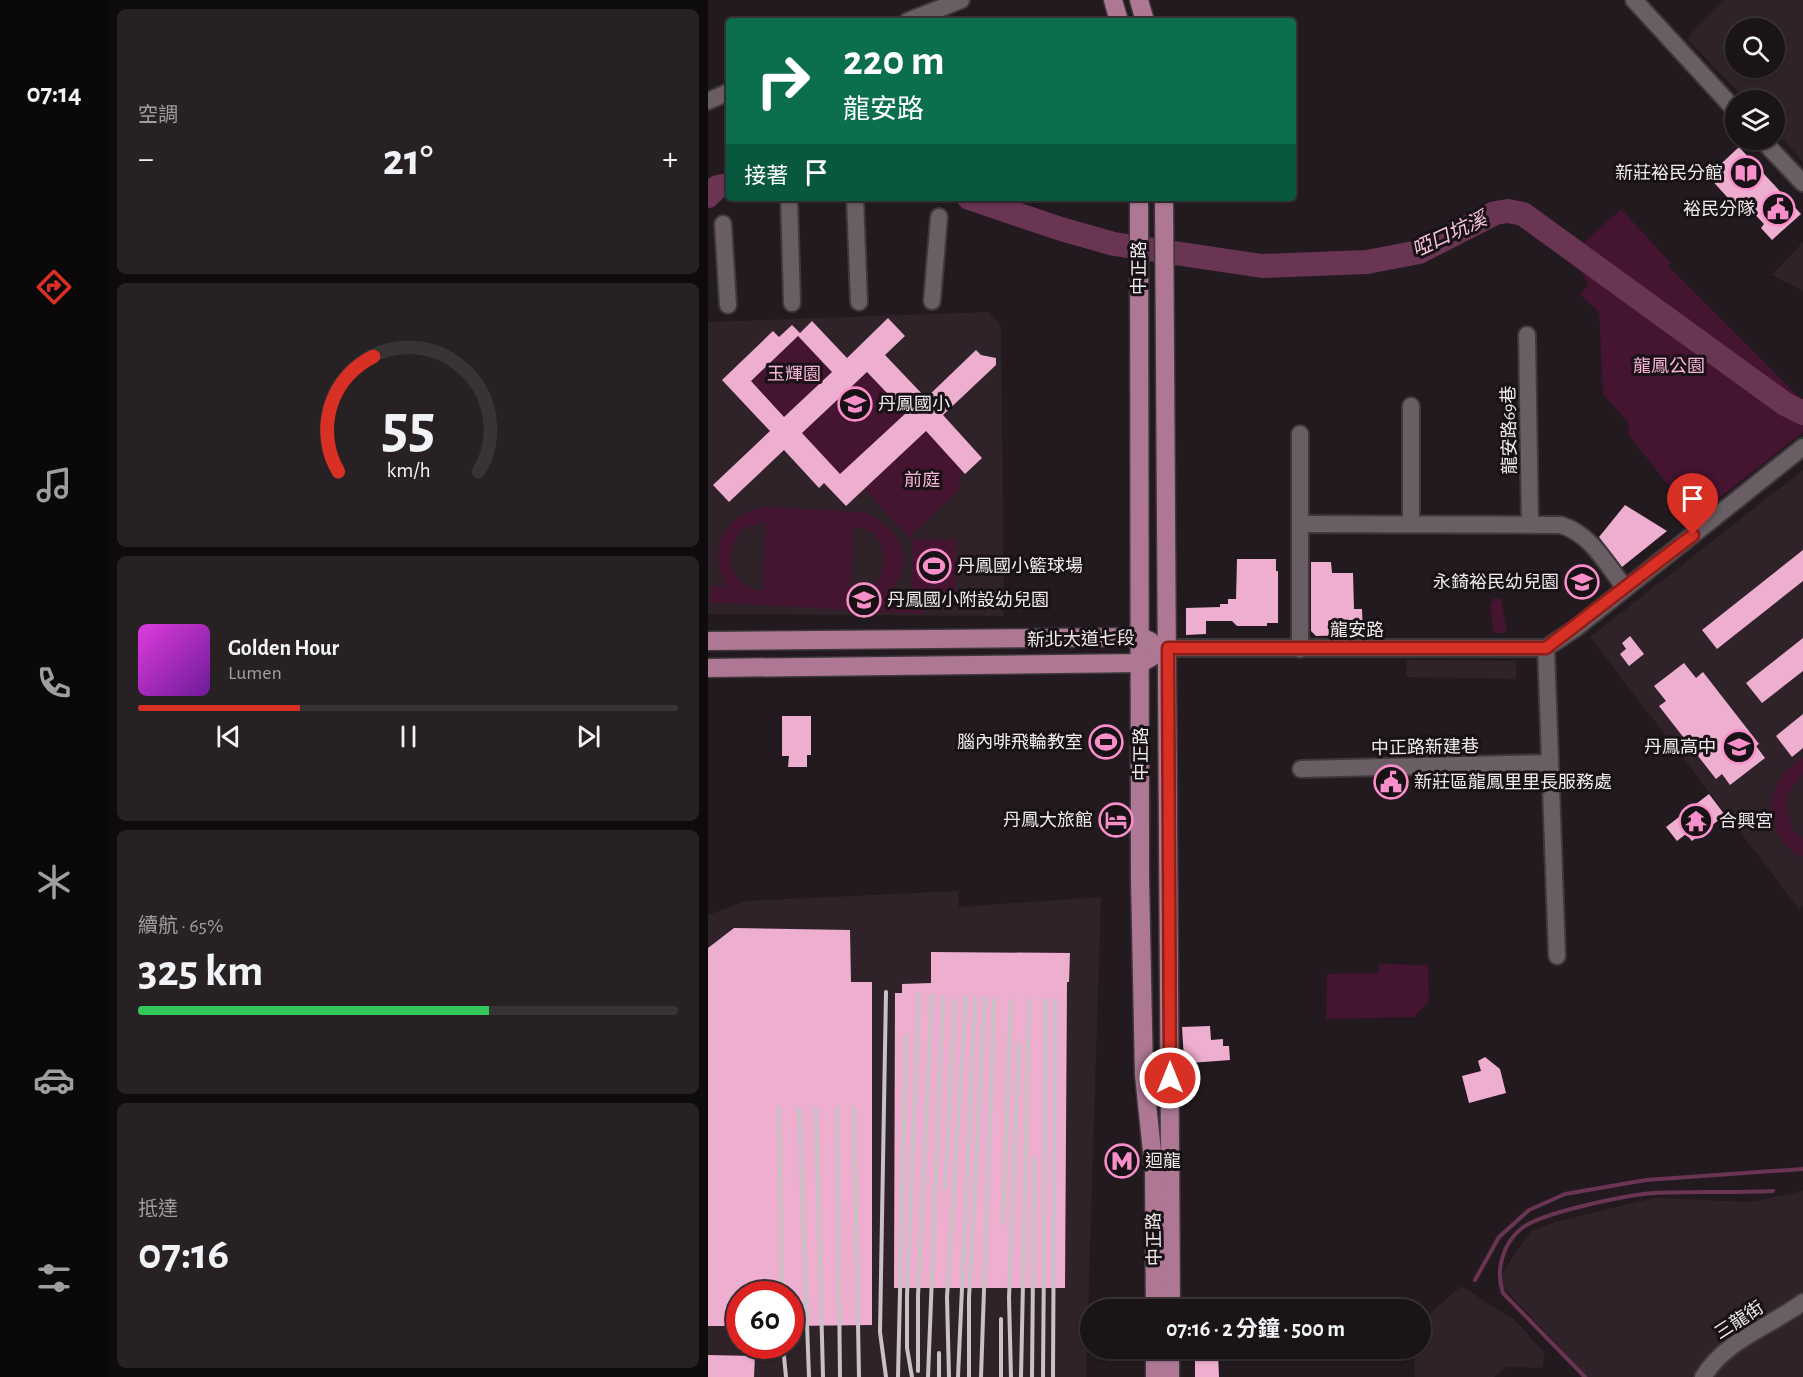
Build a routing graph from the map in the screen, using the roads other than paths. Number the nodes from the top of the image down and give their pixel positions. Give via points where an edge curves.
1 (961, 0) edge
2 (1113, 0) edge
3 (1139, 0) edge
4 (1634, 0) edge
5 (916, 18) edge
6 (1118, 18) edge
7 (1144, 18) edge
8 (726, 93) edge
9 (1725, 99) edge
10 (708, 101) edge
11 (1772, 150) edge
12 (1803, 183) edge
13 (789, 201) edge
14 (855, 201) edge
15 (1164, 201) edge
16 (1139, 207) edge
17 (939, 217) dead end
18 (723, 224) dead end
19 (932, 301) dead end
20 (860, 302) dead end
21 (792, 303) dead end
22 (728, 305) dead end
23 (1527, 335) dead end
24 (1411, 406) dead end
25 (1300, 434) dead end
26 (1803, 447) edge
27 (1411, 523) junction
28 (1530, 524) junction
29 (1300, 525) junction
30 (1625, 588) junction
31 (1141, 637) junction
32 (708, 641) edge
33 (1168, 648) junction
34 (1546, 648) junction
35 (1300, 649) junction
36 (1141, 663) junction
37 (708, 668) edge
38 (1550, 763) junction
39 (1301, 769) dead end
40 (1557, 956) dead end
41 (1155, 1299) edge
42 (1172, 1299) edge
43 (1803, 1302) edge
44 (1155, 1359) edge
45 (1170, 1359) edge
46 (1155, 1377) edge
47 (1170, 1377) edge
48 (1703, 1377) edge

1 - 5 street
2 - 6 main road
3 - 7 main road
4 - 9 street
8 - 10 street
11 - 12 street
13 - 21 street
14 - 20 street
15 - 33 main road, 中正路
16 - 31 main road, 中正路
17 - 19 street
18 - 22 street
23 - 28 street, 龍安路69巷
24 - 27 street
25 - 29 street
26 - 30 street
27 - 28 street
27 - 29 street
28 - 30 street via 1572,529 1586,538
29 - 35 street
30 - 34 street
31 - 32 main road, 新北大道七段
31 - 33 main road, 新北大道七段
31 - 36 main road, 中正路
33 - 35 street, 龍安路
33 - 36 main road, 新北大道七段
33 - 42 main road, 中正路
34 - 35 street, 龍安路
34 - 38 street
36 - 37 main road, 新北大道七段
36 - 41 main road, 中正路 via 1144,1075 1154,1171
38 - 39 street, 中正路新建巷
38 - 40 street
43 - 48 street, 三龍街 via 1724,1351
44 - 46 main road
45 - 47 main road

